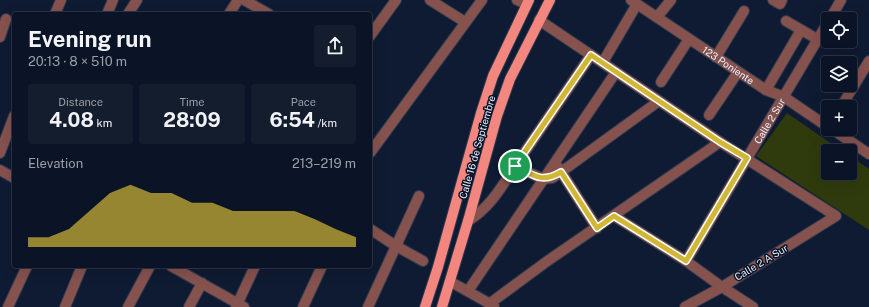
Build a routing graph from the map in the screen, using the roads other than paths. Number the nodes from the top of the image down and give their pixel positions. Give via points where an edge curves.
1 (61, 0) edge
2 (113, 0) edge
3 (137, 0) edge
4 (238, 0) edge
5 (244, 0) edge
6 (396, 0) edge
7 (430, 0) edge
8 (482, 0) edge
9 (550, 0) edge
10 (671, 0) edge
11 (773, 0) edge
12 (782, 0) edge
13 (841, 0) edge
14 (524, 1) edge
15 (634, 2) edge
16 (744, 11) dead end
17 (56, 12) edge
18 (108, 12) edge
19 (129, 12) edge
20 (230, 12) edge
21 (265, 12) edge
22 (834, 12) edge
23 (657, 17) junction
24 (7, 20) edge
25 (539, 20) junction
26 (786, 21) dead end
27 (465, 22) junction
28 (800, 30) junction
29 (372, 33) edge
30 (821, 33) edge
31 (0, 37) edge
32 (689, 39) junction
33 (817, 39) junction
34 (591, 55) junction
35 (716, 57) junction
36 (869, 61) edge
37 (603, 62) junction
38 (616, 72) junction
39 (738, 72) junction
40 (661, 82) dead end
41 (766, 90) junction
42 (784, 97) junction
43 (845, 100) edge
44 (659, 101) junction
45 (709, 115) dead end
46 (12, 121) edge
47 (821, 122) edge
48 (842, 136) edge
49 (720, 142) junction
50 (372, 150) edge
51 (0, 153) edge
52 (869, 154) edge
53 (747, 158) junction
54 (555, 162) junction
55 (515, 166) junction
56 (0, 170) edge
57 (561, 172) junction
58 (12, 177) edge
59 (543, 179) junction
60 (420, 196) dead end
61 (614, 216) junction
62 (468, 221) junction
63 (597, 228) junction
64 (372, 230) edge
65 (396, 246) junction
66 (423, 261) dead end
67 (686, 261) junction
68 (26, 268) edge
69 (81, 268) edge
70 (149, 268) edge
71 (177, 268) edge
72 (254, 268) edge
73 (321, 268) edge
74 (451, 282) junction
75 (202, 283) junction
76 (722, 287) junction
77 (468, 291) junction
78 (492, 305) edge
79 (240, 306) edge
80 (8, 307) edge
81 (65, 307) edge
82 (128, 307) edge
83 (189, 307) edge
84 (303, 307) edge
85 (368, 307) edge
86 (425, 307) edge
87 (442, 307) edge
88 (685, 307) edge
89 (753, 307) edge

1 - 17 street
2 - 18 street
3 - 19 street
4 - 20 street
5 - 21 street
6 - 29 street
7 - 27 street
8 - 27 street
9 - 25 main road, Calle 16 de Septiembre
10 - 23 street
11 - 12 street via 780,4
13 - 22 street
14 - 86 main road, Calle 16 de Septiembre via 483,106
15 - 23 street, 123 Poniente
15 - 37 street
16 - 35 street
23 - 32 street, 123 Poniente
24 - 31 street
25 - 34 street
25 - 62 main road, Calle 16 de Septiembre via 510,79
26 - 28 street
27 - 50 street
28 - 33 street
28 - 41 street
30 - 33 street, Calle 2 Sur
32 - 35 street, 123 Poniente
32 - 40 street
33 - 42 street, Calle 2 Sur
34 - 37 street
34 - 55 street
35 - 39 street, 123 Poniente
36 - 43 street
37 - 38 street
38 - 44 street
38 - 54 street
39 - 41 street, 123 Poniente
39 - 45 street
41 - 42 street, 123 Poniente
42 - 47 street, 123 Poniente
42 - 53 street, Calle 2 Sur
44 - 49 street
44 - 57 street
46 - 51 street
48 - 52 street
49 - 53 street
49 - 61 street
53 - 67 street, Calle 2 Sur
53 - 76 street, Calle 2 A Sur via 836,216
54 - 57 street
54 - 59 street
55 - 59 street
55 - 62 street via 495,197 478,215
56 - 58 street
57 - 59 street via 552,178
57 - 63 street
59 - 77 street
60 - 65 street
61 - 63 street
61 - 67 street
62 - 74 main road, Calle 16 de Septiembre
63 - 78 street via 546,262
64 - 65 street
65 - 66 street
65 - 85 street
67 - 76 street
68 - 80 street
69 - 81 street
70 - 82 street
71 - 75 street
72 - 79 street
73 - 84 street
74 - 77 street
74 - 87 main road, Calle 16 de Septiembre
75 - 79 street
75 - 83 street
76 - 88 street, Calle 2 A Sur
76 - 89 street
77 - 78 street

